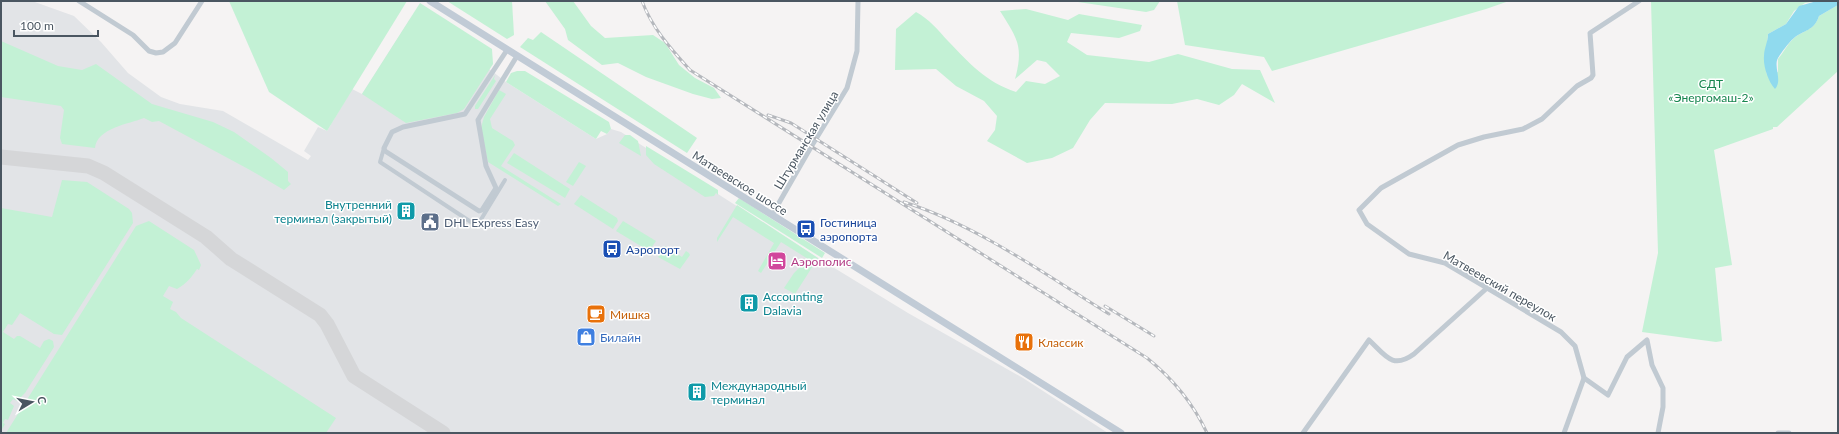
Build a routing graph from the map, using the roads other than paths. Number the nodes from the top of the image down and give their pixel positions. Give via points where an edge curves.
1 (79, 1) edge
2 (202, 1) edge
3 (430, 1) edge
4 (858, 1) edge
5 (1639, 1) edge
6 (507, 50) junction
7 (517, 56) junction
8 (384, 148) junction
9 (506, 180) dead end
10 (772, 216) junction
11 (1487, 288) junction
12 (1584, 378) junction
13 (1121, 433) edge
14 (1303, 433) edge
15 (1564, 433) edge
16 (1658, 433) edge
17 (1778, 433) edge
18 (1789, 433) edge

1 - 2 street via 133,36 149,51 156,53 170,48 175,43
3 - 6 main road, Матвеевское шоссе
4 - 10 street, Штурманская улица via 857,51 848,88
5 - 11 street, Матвеевский переулок via 1590,33 1593,75 1574,89 1546,117 1523,129 1484,137 1458,146 1381,188 1359,210 1367,224 1409,254 1444,263
6 - 7 main road, Матвеевское шоссе
6 - 8 street via 466,114 403,127 392,132
7 - 8 street via 478,120 486,166 496,188 481,211 477,211
7 - 10 main road, Матвеевское шоссе
8 - 9 street via 380,162 477,226
10 - 13 main road, Матвеевское шоссе
11 - 12 street, Матвеевский переулок via 1561,332 1575,346
11 - 14 street via 1414,354 1404,360 1392,361 1368,340
12 - 15 street
12 - 16 street via 1608,395 1627,357 1648,340 1652,365 1663,388
17 - 18 street

